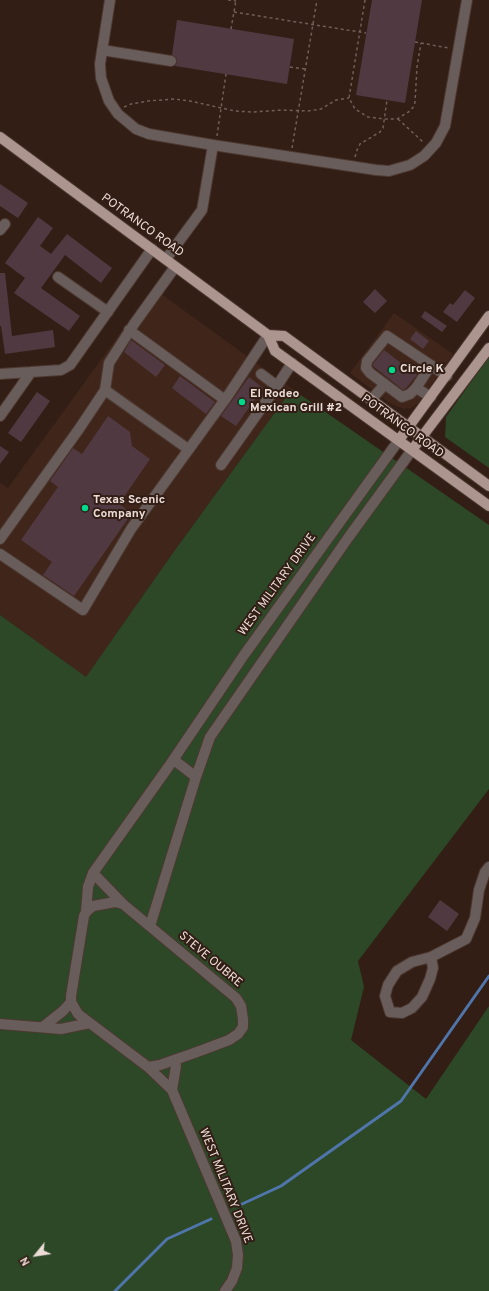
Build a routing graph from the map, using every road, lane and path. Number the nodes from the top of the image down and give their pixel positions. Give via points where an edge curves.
1 (110, 0) edge
2 (228, 0) edge
3 (317, 0) edge
4 (365, 0) edge
5 (467, 0) edge
6 (236, 1) edge
7 (234, 12) junction
8 (313, 25) junction
9 (231, 29) dead end
10 (360, 32) junction
11 (366, 33) dead end
12 (415, 42) dead end
13 (422, 43) junction
14 (451, 48) dead end
15 (102, 50) junction
16 (171, 61) dead end
17 (290, 67) dead end
18 (305, 69) junction
19 (226, 74) dead end
20 (349, 98) junction
21 (387, 100) dead end
22 (121, 103) dead end
23 (221, 108) junction
24 (298, 110) junction
25 (385, 119) junction
26 (397, 119) junction
27 (0, 137) edge
28 (424, 144) dead end
29 (213, 145) junction
30 (292, 149) dead end
31 (355, 159) dead end
32 (152, 249) junction
33 (166, 259) junction
34 (175, 267) junction
35 (58, 277) dead end
36 (108, 312) junction
37 (489, 316) edge
38 (129, 330) junction
39 (268, 335) junction
40 (489, 348) edge
41 (292, 363) junction
42 (431, 365) junction
43 (31, 372) junction
44 (0, 374) edge
45 (260, 374) dead end
46 (447, 376) junction
47 (385, 384) junction
48 (277, 386) junction
49 (416, 388) junction
50 (105, 390) junction
51 (431, 397) junction
52 (225, 400) junction
53 (371, 400) junction
54 (0, 416) edge
55 (409, 427) junction
56 (422, 437) junction
57 (399, 440) junction
58 (188, 449) junction
59 (412, 450) junction
60 (221, 465) dead end
61 (489, 486) edge
62 (489, 506) edge
63 (0, 539) edge
64 (0, 554) edge
65 (244, 655) junction
66 (259, 666) junction
67 (174, 760) junction
68 (196, 777) junction
69 (489, 867) edge
70 (93, 873) junction
71 (123, 904) junction
72 (86, 912) junction
73 (150, 926) junction
74 (431, 957) junction
75 (71, 1002) junction
76 (90, 1023) junction
77 (0, 1024) edge
78 (44, 1026) junction
79 (175, 1060) junction
80 (148, 1067) junction
81 (172, 1090) junction
82 (225, 1291) edge

1 - 15 street
2 - 6 path
3 - 8 path
4 - 10 path
5 - 29 street via 446,126 431,149 410,165 389,171 376,170
6 - 7 path
7 - 8 path
7 - 9 path
8 - 10 path
8 - 18 path
10 - 11 path
10 - 20 path
12 - 13 path
13 - 14 path
13 - 26 path via 414,106
15 - 16 street
15 - 29 street via 100,64 104,87 109,101 118,114 136,129 149,134
17 - 18 path
18 - 24 path
19 - 23 path
20 - 24 path via 336,100 315,111
20 - 25 path via 360,113 368,117
21 - 25 path
22 - 23 path via 124,107 148,101 182,100
23 - 24 path via 253,112
23 - 29 path via 217,137
24 - 30 path
25 - 26 path
25 - 31 path via 380,132 360,144
26 - 28 path
27 - 32 main road, POTRANCO ROAD
29 - 33 street via 202,210
32 - 33 main road, POTRANCO ROAD
32 - 36 street
33 - 34 main road, POTRANCO ROAD
34 - 38 street
34 - 39 main road, POTRANCO ROAD
35 - 36 street
36 - 43 street via 70,365 61,370
37 - 46 main road, WEST MILITARY DRIVE
38 - 50 street via 109,363
38 - 52 street
39 - 41 main road, POTRANCO ROAD via 275,350
39 - 52 street
39 - 53 main road, POTRANCO ROAD via 284,336
40 - 56 main road
41 - 48 street
41 - 57 main road, POTRANCO ROAD
42 - 46 street
42 - 47 street via 387,336 367,361 366,368
42 - 49 street
43 - 44 street
43 - 54 street
45 - 48 street
46 - 51 main road, WEST MILITARY DRIVE
47 - 49 street via 402,397
47 - 53 street
48 - 60 street
49 - 51 street
50 - 58 street
50 - 63 street
51 - 55 main road, WEST MILITARY DRIVE
52 - 58 street
53 - 55 main road, POTRANCO ROAD
55 - 56 main road, POTRANCO ROAD
55 - 57 main road, WEST MILITARY DRIVE
56 - 59 main road
56 - 61 main road, POTRANCO ROAD
57 - 59 main road, POTRANCO ROAD
57 - 65 street, WEST MILITARY DRIVE
58 - 64 street via 131,529 83,610
59 - 62 main road, POTRANCO ROAD
59 - 66 street
65 - 66 street
65 - 67 street, WEST MILITARY DRIVE
66 - 68 street via 210,737
67 - 68 street
67 - 70 street, WEST MILITARY DRIVE
68 - 73 street
69 - 74 street via 479,890 475,918 466,939
70 - 71 street, STEVE OUBRE
70 - 72 street, WEST MILITARY DRIVE via 88,887
71 - 72 street via 105,903 93,906
71 - 73 street, STEVE OUBRE
72 - 75 street
73 - 79 street, STEVE OUBRE via 236,998 241,1006 243,1027 238,1034 229,1040
74 - 74 street via 412,962 397,971 388,985 385,996 390,1012 402,1014 422,997 433,968
75 - 76 street via 78,1014
75 - 78 street
76 - 78 street via 61,1028
76 - 80 street
77 - 78 street
79 - 80 street, STEVE OUBRE
79 - 81 street
80 - 81 street, WEST MILITARY DRIVE
81 - 82 street, WEST MILITARY DRIVE via 236,1241 237,1268

